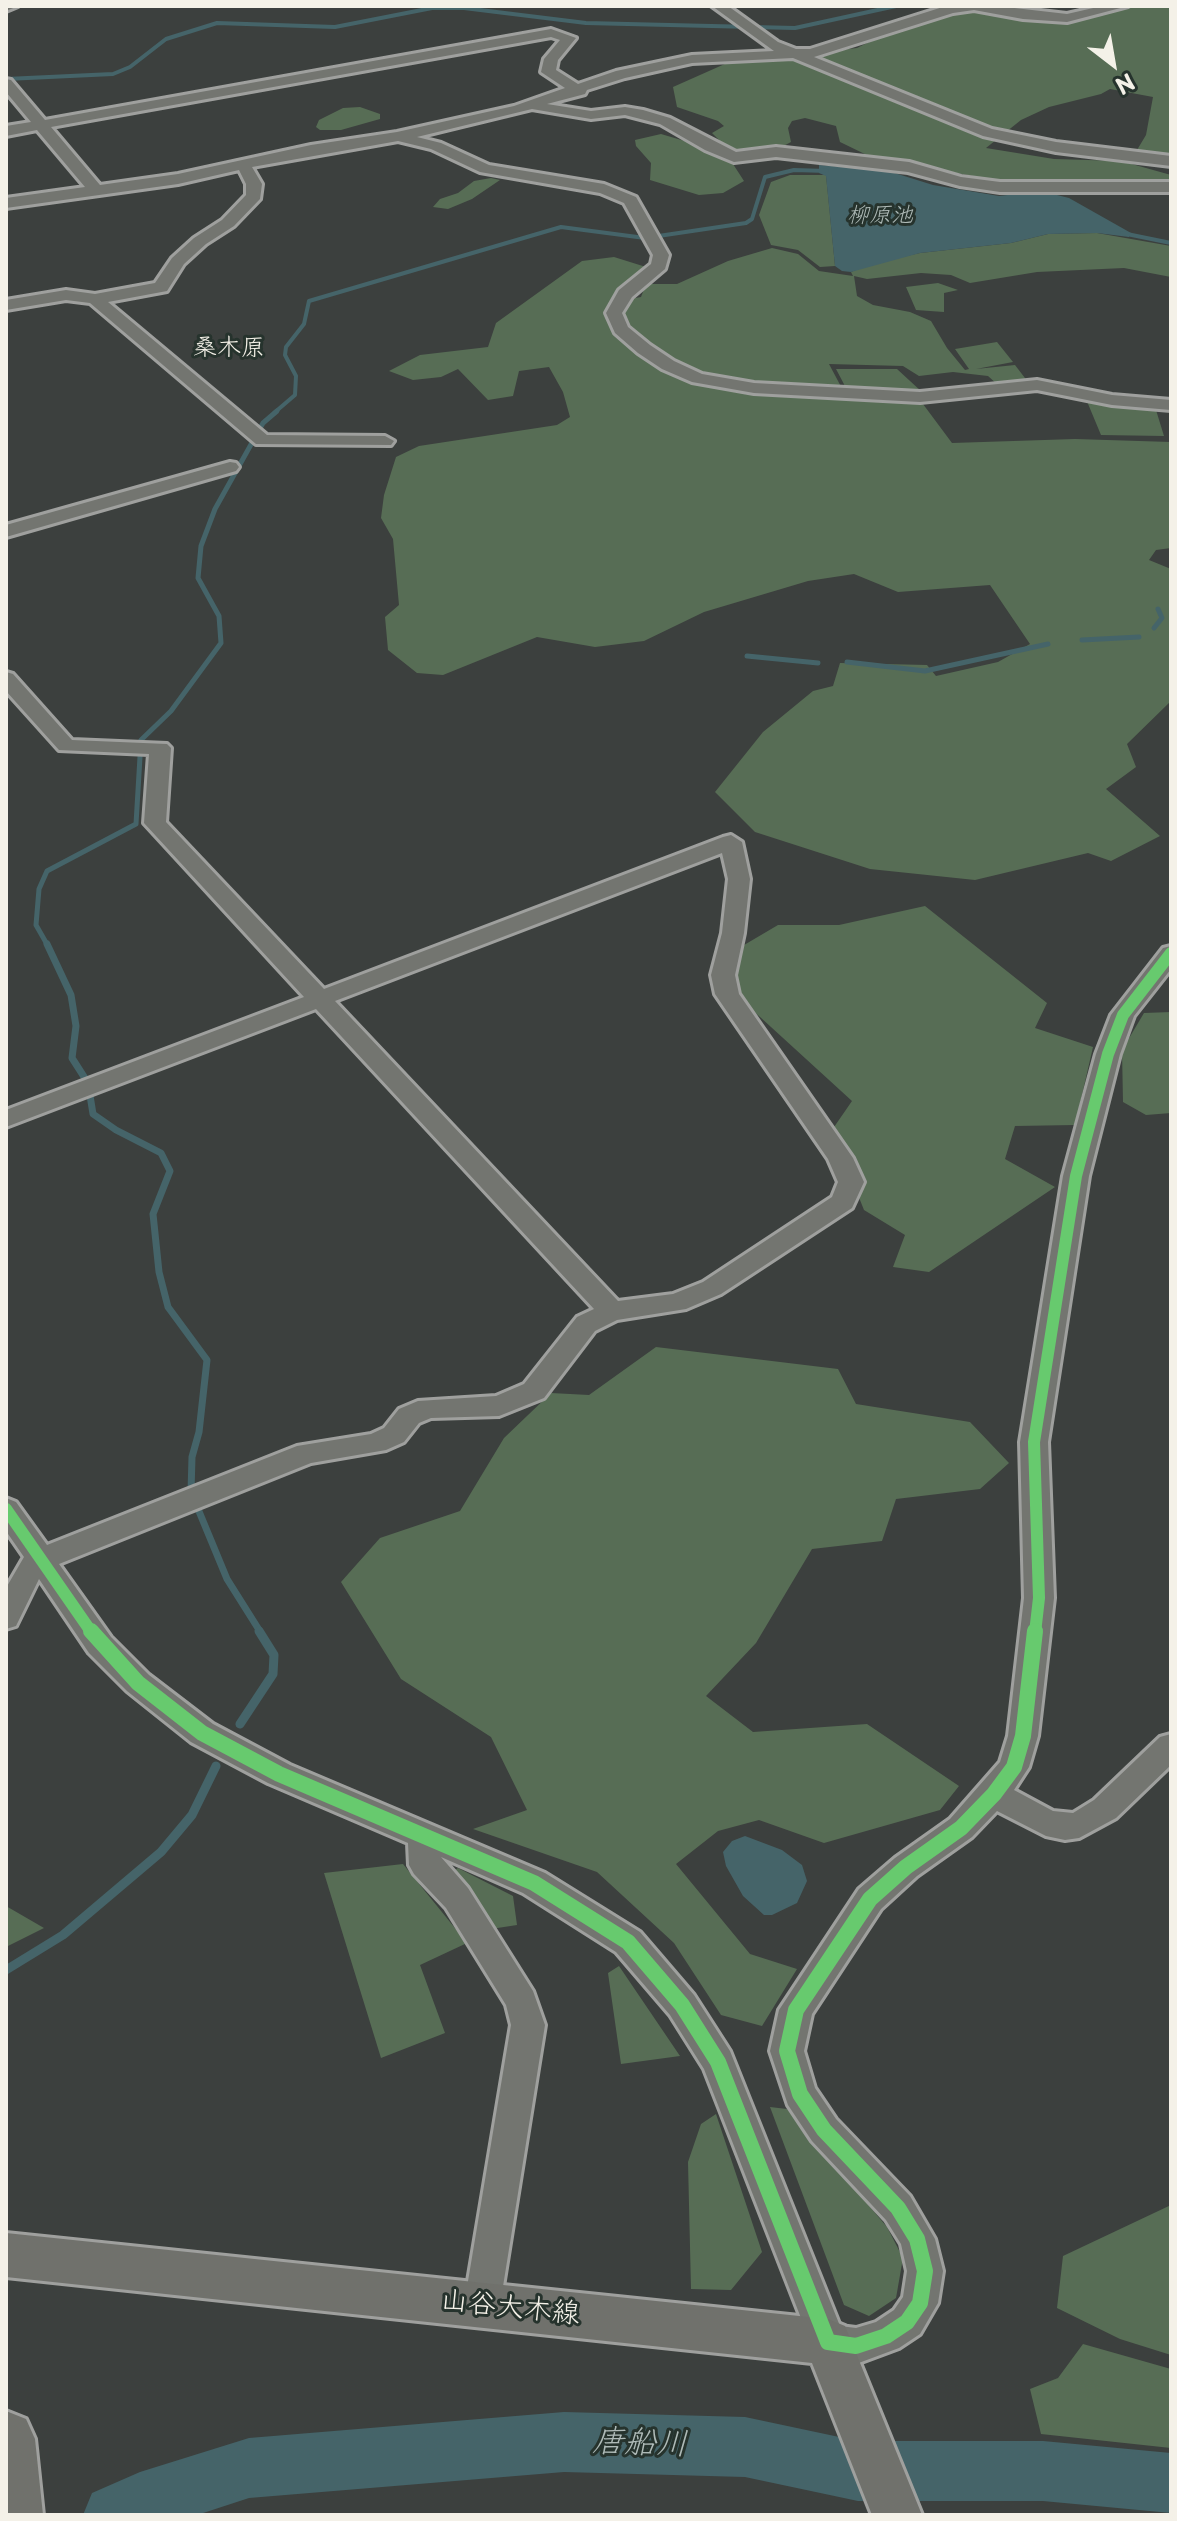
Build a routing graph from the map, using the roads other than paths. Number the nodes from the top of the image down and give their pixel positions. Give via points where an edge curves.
1 (719, 6) edge
2 (975, 6) edge
3 (1121, 6) edge
4 (792, 53) junction
5 (6, 83) edge
6 (580, 91) junction
7 (531, 105) junction
8 (43, 125) junction
9 (6, 131) edge
10 (397, 137) junction
11 (1168, 162) edge
12 (244, 166) junction
13 (1171, 187) edge
14 (95, 189) junction
15 (6, 203) edge
16 (95, 299) junction
17 (6, 305) edge
18 (1171, 405) edge
19 (385, 441) dead end
20 (230, 467) dead end
21 (6, 531) edge
22 (6, 678) edge
23 (1171, 953) edge
24 (319, 998) junction
25 (6, 1119) edge
26 (612, 1311) junction
27 (6, 1509) edge
28 (39, 1560) junction
29 (6, 1618) edge
30 (1171, 1746) edge
31 (994, 1794) junction
32 (424, 1837) junction
33 (6, 2255) edge
34 (482, 2305) junction
35 (828, 2342) junction
36 (6, 2439) edge
37 (14, 2506) edge
38 (897, 2515) edge

1 - 4 street
2 - 3 street via 1067,18
2 - 4 street via 811,53
4 - 6 street via 692,59 621,74
4 - 11 street via 988,133
5 - 8 street
6 - 7 street
6 - 8 street via 548,72 551,59 569,38 551,33
7 - 10 street
7 - 13 street via 591,115 638,113 734,157 776,152 878,163 1000,187
8 - 9 street
8 - 14 street
10 - 12 street
10 - 18 street via 436,146 499,173 587,186 630,200 661,255 659,266 625,294 614,313 621,329 644,349 698,378 725,385 920,397 1037,385
12 - 14 street
12 - 16 street via 254,196 178,261 161,287
14 - 15 street
16 - 17 street via 66,295
16 - 19 street via 262,440
20 - 21 street
22 - 24 street via 66,746 160,748 155,823
23 - 31 street via 1123,1015 1076,1176 1034,1442 1039,1598 1023,1736 1014,1767
24 - 25 street
24 - 26 street
24 - 26 street via 731,842 739,879 723,975 727,994 840,1158 851,1182 843,1202 712,1288 677,1303
26 - 28 street via 586,1324 534,1391 499,1406 428,1408 376,1443 307,1453
27 - 28 street
28 - 29 street
28 - 32 street via 100,1645 202,1733 279,1774
30 - 31 street via 1105,1809 1079,1825 1046,1823
31 - 35 street via 961,1828 870,1899 796,2010 787,2051 800,2094 824,2130 898,2208 917,2239 925,2271 920,2303 907,2322 856,2346
32 - 34 street via 425,1865 457,1898 521,2001 528,2025
32 - 35 street via 534,1883 628,1942 682,2005 718,2062
33 - 34 main road, 山谷大木線
34 - 35 main road, 山谷大木線
35 - 38 main road
36 - 37 highway

